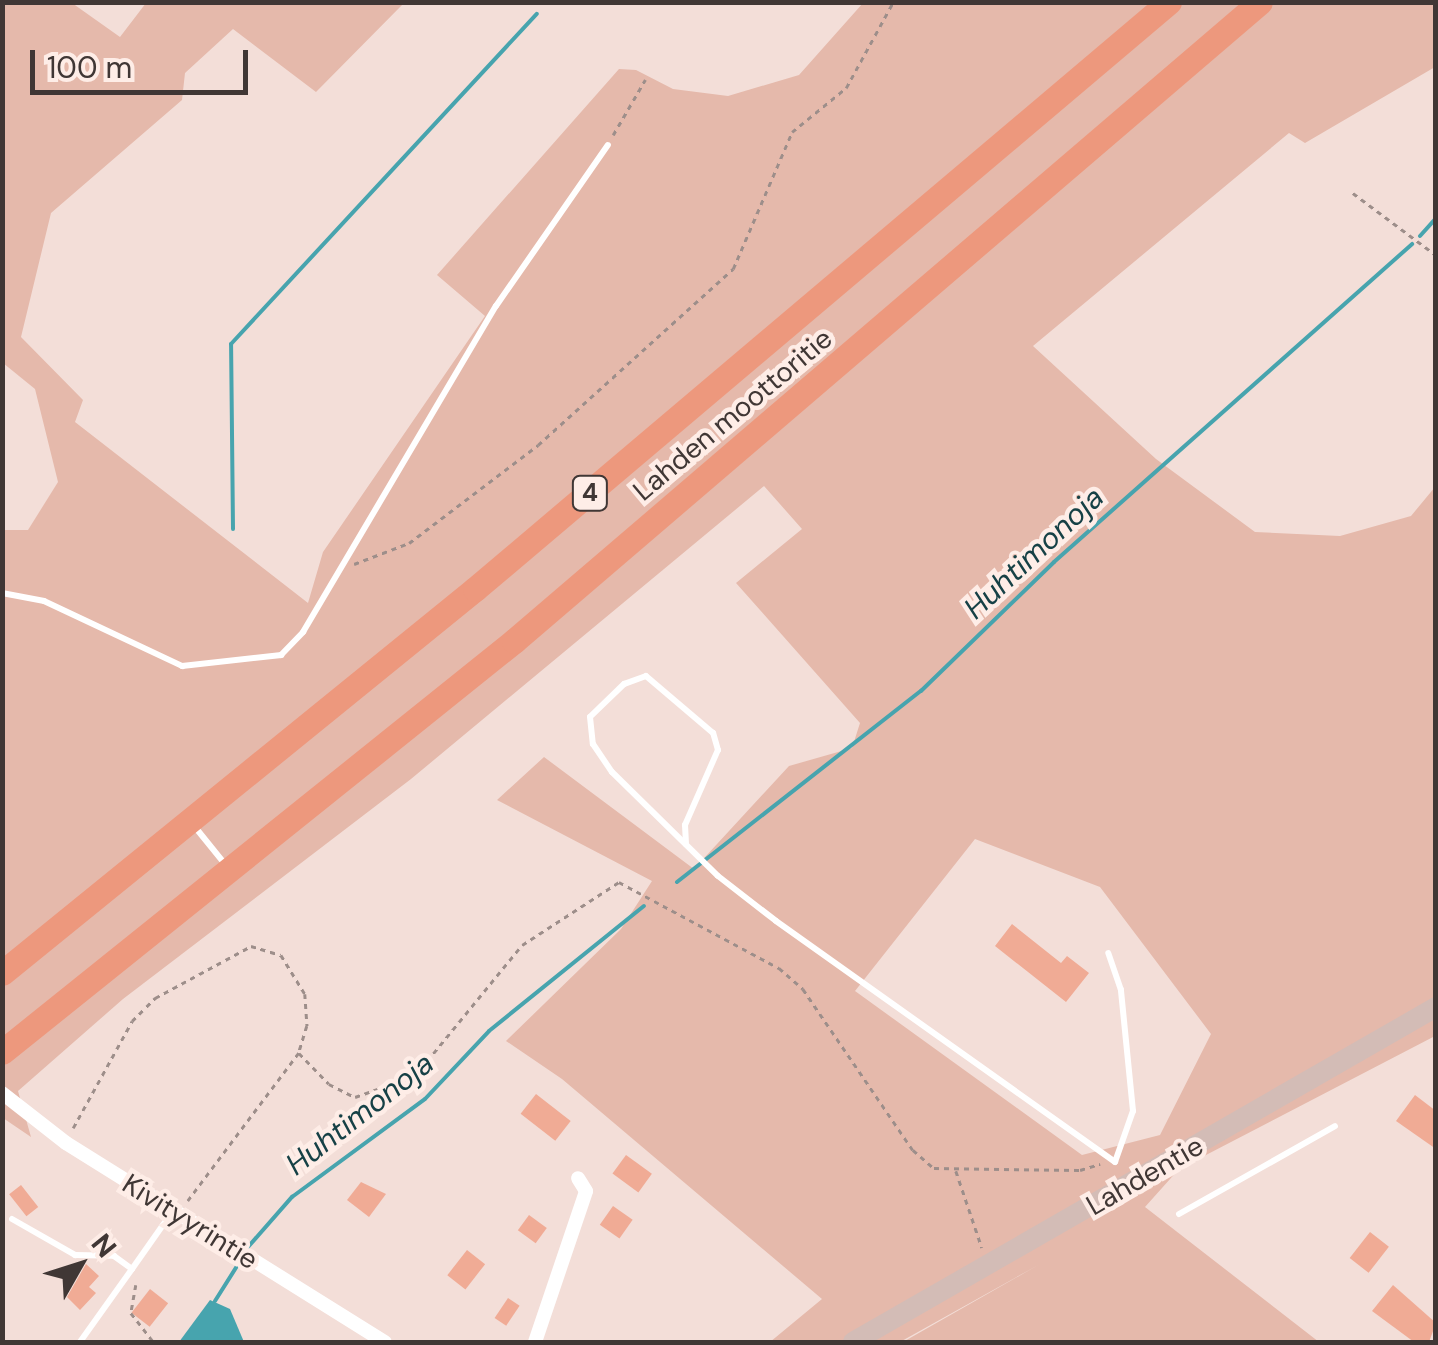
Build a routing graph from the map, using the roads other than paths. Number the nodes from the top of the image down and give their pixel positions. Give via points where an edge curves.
1 (1169, 2) edge
2 (1260, 2) edge
3 (608, 145) road end
4 (2, 594) edge
5 (191, 822) junction
6 (686, 844) junction
7 (229, 868) junction
8 (1108, 953) dead end
9 (2, 973) edge
10 (1436, 1008) edge
11 (2, 1052) edge
12 (2, 1093) edge
13 (1335, 1126) dead end
14 (578, 1178) dead end
15 (176, 1214) junction
16 (1179, 1214) dead end
17 (12, 1219) dead end
18 (132, 1269) junction
19 (80, 1342) edge
20 (384, 1342) edge
21 (535, 1342) edge
22 (853, 1342) edge

1 - 5 highway, Lahden moottoritie / 4
2 - 7 highway, Lahden moottoritie / 4 via 514,641
3 - 4 lane via 496,306 303,632 280,655 182,666 44,601
5 - 7 lane
5 - 9 highway, Lahden moottoritie / 4
6 - 6 lane via 593,744 590,717 624,684 646,676 712,733 718,750 685,825
6 - 8 lane via 1115,1162 1134,1112 1121,990
7 - 11 highway, Lahden moottoritie / 4
10 - 22 main road, Lahdentie
12 - 15 street, Kivityyrintie
13 - 16 lane
14 - 21 street via 586,1191
15 - 18 lane
15 - 20 street, Kivityyrintie
17 - 18 lane via 75,1255 114,1256
18 - 19 lane

